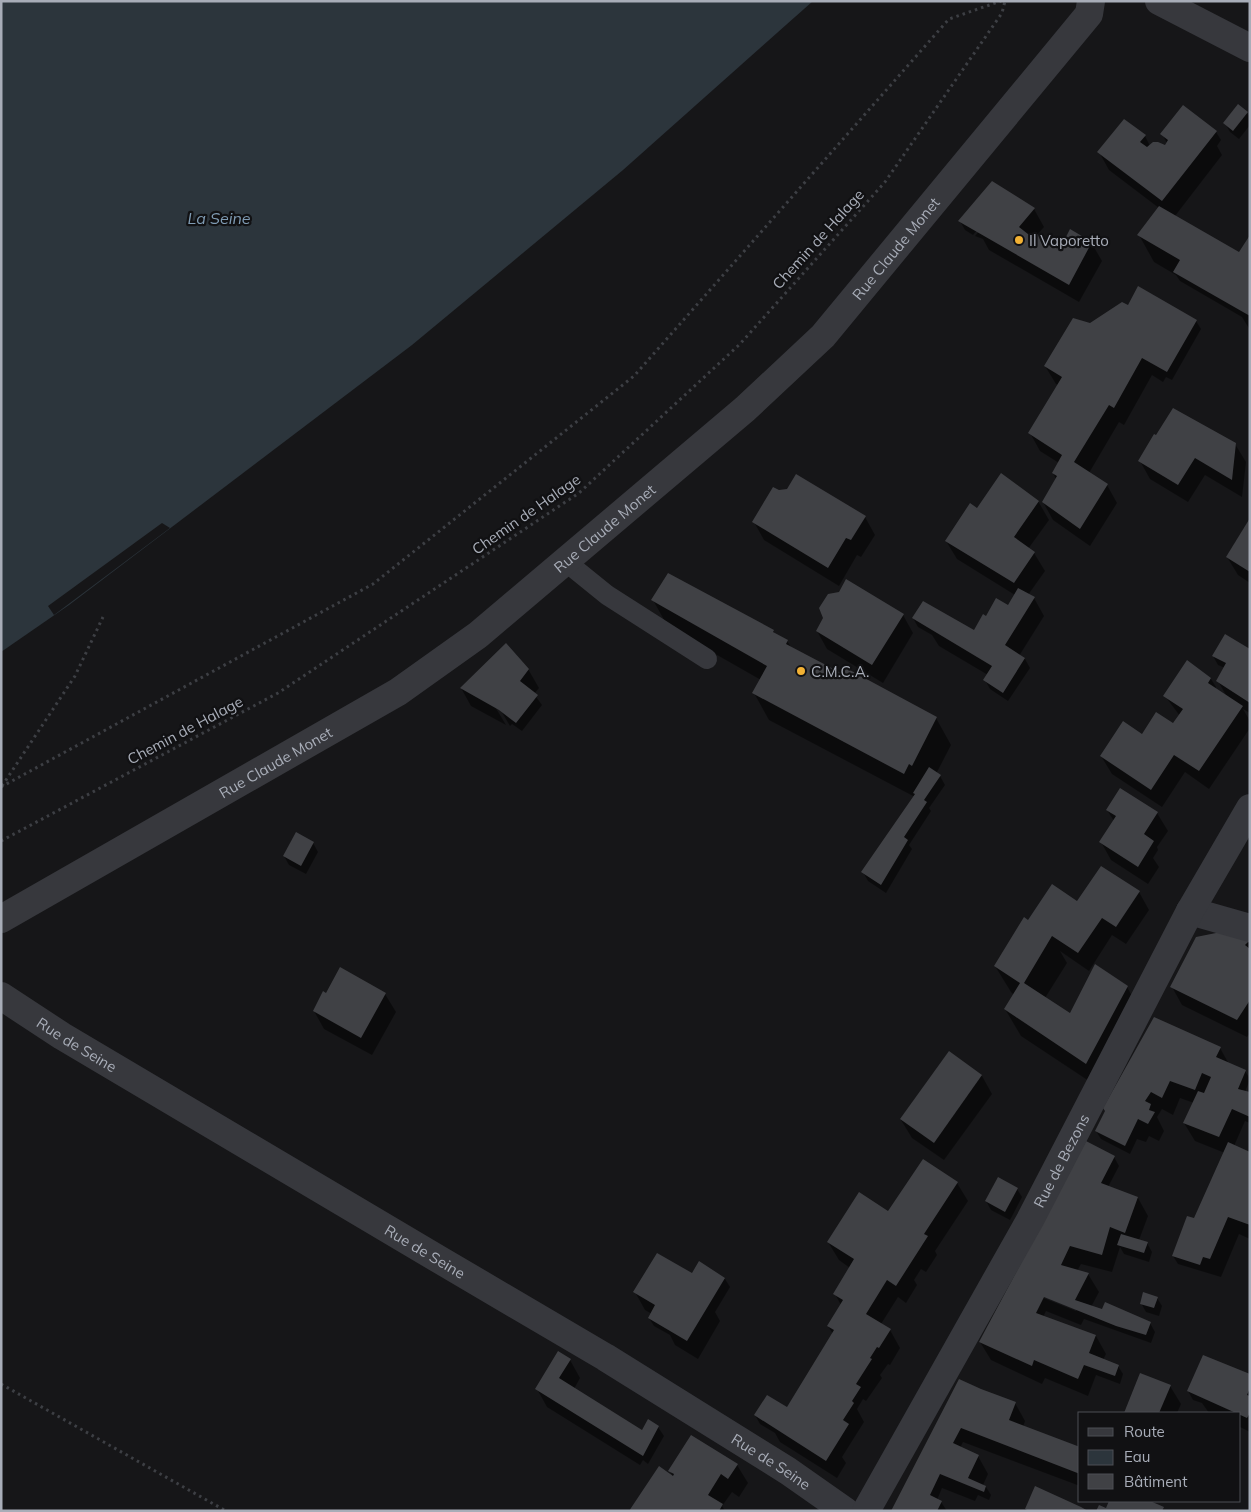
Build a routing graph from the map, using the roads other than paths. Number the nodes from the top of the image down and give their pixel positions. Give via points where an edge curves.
1 (1091, 1) edge
2 (1159, 1) edge
3 (1250, 48) edge
4 (565, 561) junction
5 (708, 659) dead end
6 (1250, 808) edge
7 (1190, 911) junction
8 (1, 919) edge
9 (1250, 928) edge
10 (1, 996) edge
11 (845, 1511) edge
12 (866, 1511) edge

1 - 4 street, Rue Claude Monet via 1089,14 823,336 745,409
2 - 3 street
4 - 5 lane via 608,595
4 - 8 street, Rue Claude Monet via 478,635 398,692
6 - 7 street, Rue de Bezons
7 - 9 street
7 - 12 street, Rue de Bezons via 1030,1220
10 - 11 street, Rue de Seine via 88,1051 605,1357

